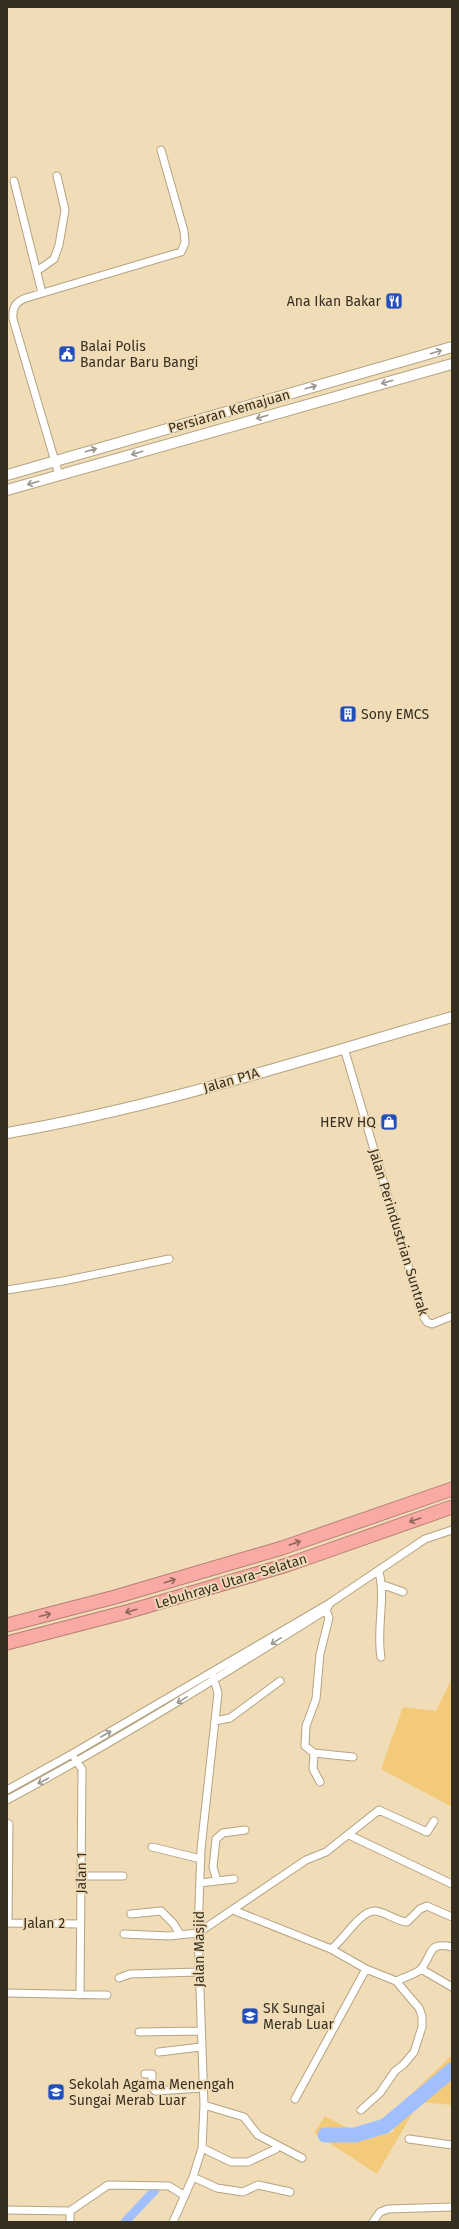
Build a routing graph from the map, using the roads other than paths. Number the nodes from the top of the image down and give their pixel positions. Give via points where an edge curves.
1 (161, 150) dead end
2 (57, 176) dead end
3 (14, 181) dead end
4 (36, 271) junction
5 (42, 294) junction
6 (452, 347) edge
7 (452, 364) edge
8 (54, 461) junction
9 (7, 475) edge
10 (59, 475) junction
11 (7, 490) edge
12 (452, 1017) edge
13 (344, 1048) junction
14 (7, 1132) edge
15 (170, 1259) dead end
16 (7, 1290) edge
17 (452, 1316) edge
18 (452, 1489) edge
19 (452, 1507) edge
20 (452, 1530) edge
21 (379, 1572) junction
22 (382, 1584) junction
23 (403, 1592) dead end
24 (327, 1606) junction
25 (7, 1625) edge
26 (7, 1643) edge
27 (381, 1657) dead end
28 (212, 1673) junction
29 (215, 1680) junction
30 (280, 1681) dead end
31 (215, 1721) junction
32 (314, 1753) junction
33 (72, 1754) junction
34 (353, 1757) dead end
35 (78, 1762) junction
36 (320, 1782) dead end
37 (7, 1790) edge
38 (7, 1800) edge
39 (434, 1821) dead end
40 (7, 1822) edge
41 (245, 1830) dead end
42 (349, 1835) junction
43 (152, 1847) dead end
44 (201, 1859) junction
45 (81, 1876) junction
46 (123, 1876) dead end
47 (234, 1879) dead end
48 (217, 1881) junction
49 (200, 1883) junction
50 (452, 1884) edge
51 (233, 1910) junction
52 (131, 1914) dead end
53 (452, 1917) edge
54 (8, 1923) edge
55 (80, 1924) junction
56 (198, 1933) junction
57 (124, 1934) dead end
58 (180, 1934) junction
59 (452, 1947) edge
60 (330, 1949) junction
61 (366, 1969) junction
62 (421, 1970) junction
63 (199, 1972) junction
64 (119, 1978) dead end
65 (396, 1981) junction
66 (452, 1987) edge
67 (7, 1993) edge
68 (80, 1995) junction
69 (107, 1995) dead end
70 (201, 2031) junction
71 (139, 2032) dead end
72 (201, 2047) junction
73 (159, 2052) dead end
74 (144, 2074) dead end
75 (203, 2088) junction
76 (295, 2099) dead end
77 (204, 2105) junction
78 (361, 2110) dead end
79 (409, 2139) dead end
80 (452, 2146) edge
81 (202, 2148) junction
82 (276, 2149) dead end
83 (302, 2158) dead end
84 (193, 2177) junction
85 (290, 2192) dead end
86 (185, 2196) junction
87 (452, 2207) edge
88 (7, 2210) edge
89 (70, 2211) junction
90 (70, 2222) edge
91 (173, 2222) edge
92 (373, 2222) edge

1 - 5 street via 184,231 185,244 181,252
2 - 4 street via 65,210 59,245 54,259
3 - 4 street
4 - 5 street
5 - 8 street via 20,300 13,313
8 -> 6 main road, Persiaran Kemajuan
7 -> 10 main road, Persiaran Kemajuan
8 - 9 main road, Persiaran Kemajuan
8 - 10 street
10 -> 11 main road, Persiaran Kemajuan
12 - 13 main road, Jalan P1A
13 - 14 main road, Jalan P1A via 147,1104
13 - 17 street, Jalan Perindustrian Suntrak via 423,1316 432,1324
15 - 16 street
25 -> 18 highway, Lebuhraya Utara–Selatan via 114,1598 282,1548
19 -> 26 highway, Lebuhraya Utara–Selatan via 287,1565 130,1611
20 - 21 street via 425,1539
21 - 22 street
21 - 24 street
22 - 23 street
22 - 27 street via 378,1643
24 - 28 street
24 -> 29 street
24 - 32 street via 329,1618 320,1654 316,1699 306,1726 304,1742
28 - 29 street, Jalan Masjid
33 -> 28 street
29 - 31 street, Jalan Masjid via 218,1693
29 -> 35 street
30 - 31 street via 230,1718
31 - 44 street, Jalan Masjid
32 - 34 street
32 - 36 street via 313,1769
33 - 35 street, Jalan 1
33 - 37 street
35 -> 38 street
35 - 45 street, Jalan 1 via 82,1769
39 - 42 street via 427,1832 379,1810
40 - 54 street
41 - 48 street via 223,1833 216,1839 213,1867
42 - 50 street
42 - 51 street via 326,1852 306,1860
43 - 44 street
44 - 49 street, Jalan Masjid
45 - 46 street
45 - 55 street, Jalan 1
47 - 48 street
48 - 49 street
49 - 56 street, Jalan Masjid
51 - 56 street
51 - 60 street
52 - 58 street via 161,1911
53 - 60 street via 427,1906 406,1922 375,1911 364,1914 337,1945
54 - 55 street, Jalan 2
55 - 68 street, Jalan 1
56 - 58 street
56 - 63 street, Jalan Masjid
57 - 58 street
59 - 62 street via 434,1947
60 - 61 street
61 - 65 street
61 - 76 street
62 - 65 street
62 - 66 street
63 - 64 street via 130,1974
63 - 70 street, Jalan Masjid
65 - 78 street via 419,2008 422,2016 419,2039 414,2052 395,2071 380,2093
67 - 68 street
68 - 69 street
70 - 71 street
70 - 72 street, Jalan Masjid
72 - 73 street
72 - 75 street, Jalan Masjid
74 - 75 street via 152,2074 152,2087 155,2091
75 - 77 street, Jalan Masjid
77 - 81 street, Jalan Masjid
77 - 83 street via 244,2117 258,2134
79 - 80 street
81 - 82 street via 231,2162 248,2162
81 - 84 street, Jalan Masjid
84 - 85 street via 218,2188 243,2192 258,2184
84 - 86 street, Jalan Masjid
86 - 89 street via 169,2186 108,2186
86 - 91 street, Jalan Masjid
87 - 92 street via 388,2209 380,2212
88 - 89 street
89 - 90 street

